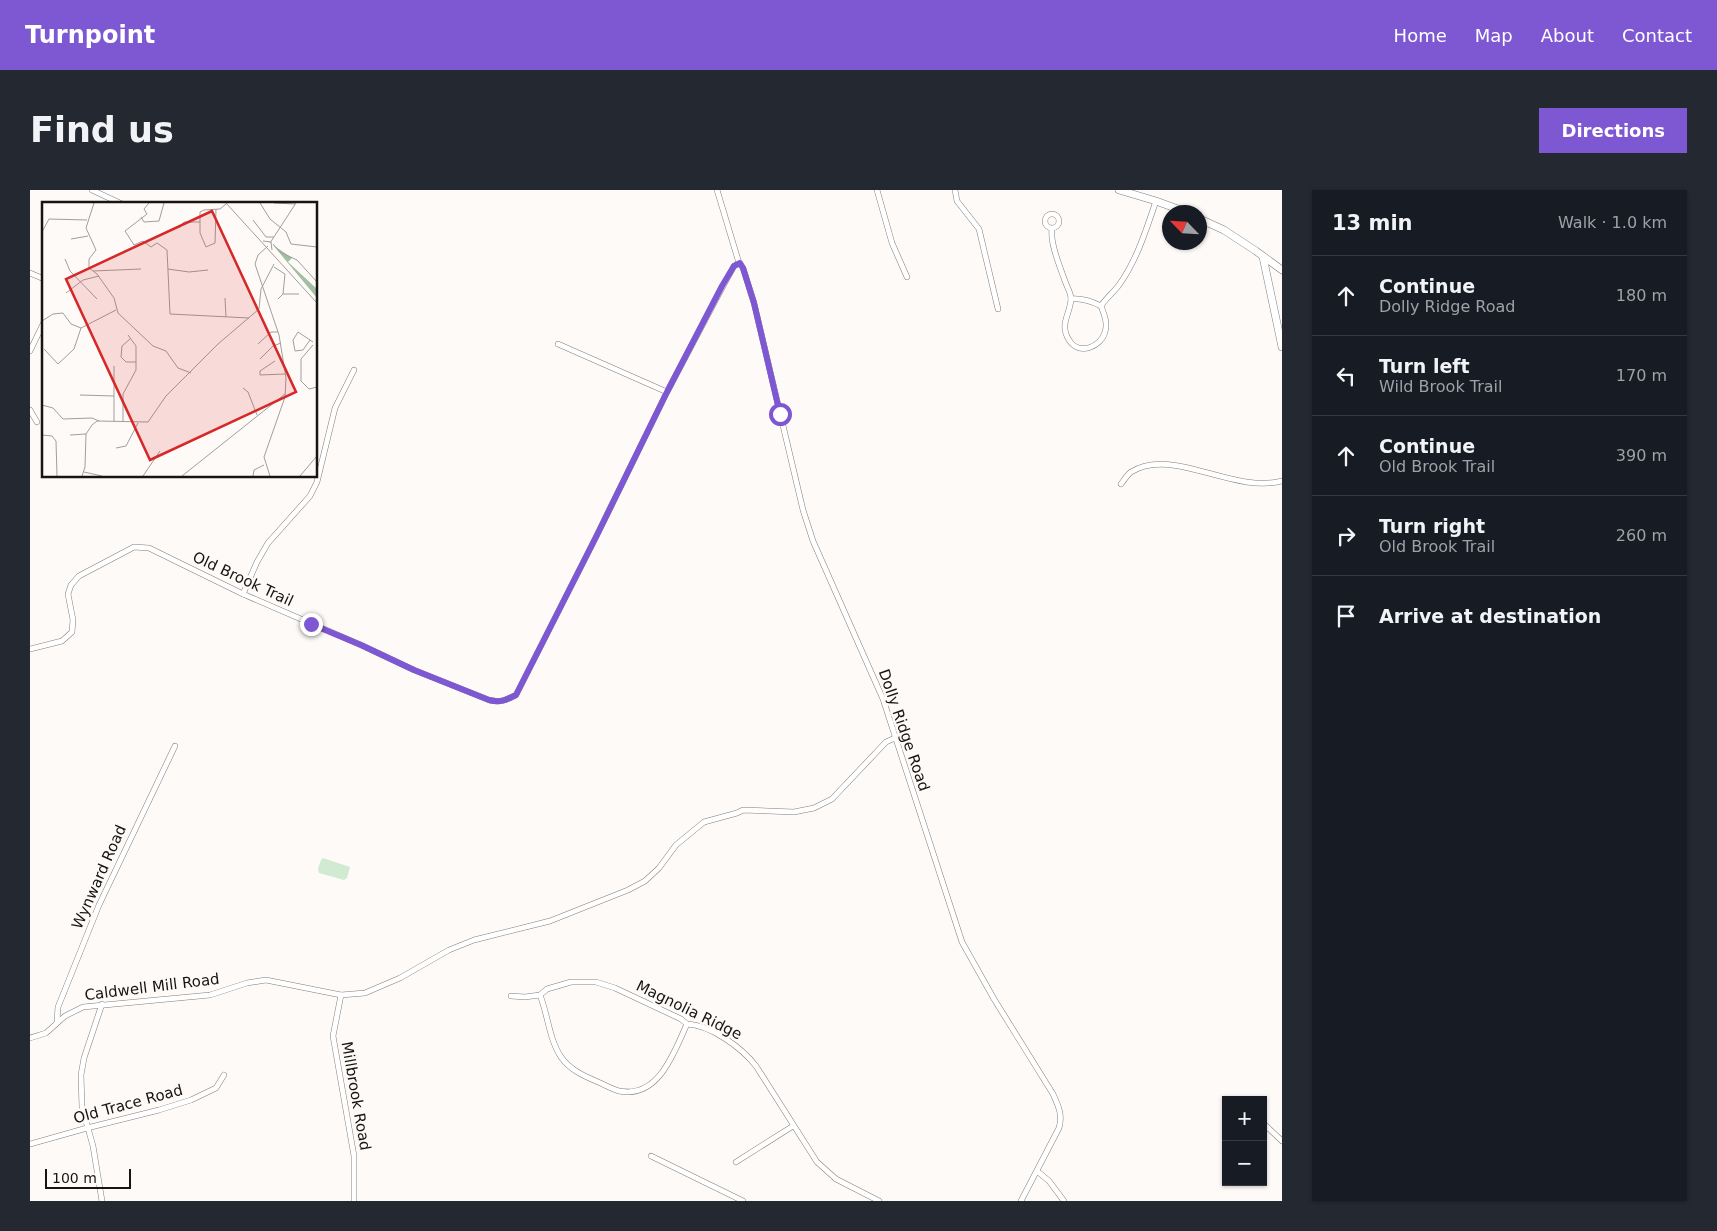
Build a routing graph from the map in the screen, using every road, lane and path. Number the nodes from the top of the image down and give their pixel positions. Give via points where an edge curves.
1 (92, 190) edge
2 (717, 190) edge
3 (877, 190) edge
4 (955, 190) edge
5 (1119, 190) edge
6 (1156, 200) junction
7 (118, 202) edge
8 (1168, 205) edge
9 (1207, 222) edge
10 (1052, 229) dead end
11 (1263, 257) junction
12 (740, 263) junction
13 (1282, 270) edge
14 (30, 272) edge
15 (907, 277) dead end
16 (42, 278) edge
17 (1071, 299) junction
18 (1101, 306) junction
19 (998, 310) dead end
20 (42, 326) edge
21 (558, 344) dead end
22 (1282, 347) edge
23 (30, 351) edge
24 (354, 370) dead end
25 (667, 392) junction
26 (30, 410) edge
27 (37, 422) dead end
28 (318, 478) edge
29 (318, 478) edge
30 (1282, 481) edge
31 (1120, 484) dead end
32 (242, 594) junction
33 (30, 649) edge
34 (894, 738) junction
35 (175, 746) dead end
36 (341, 995) junction
37 (540, 995) junction
38 (511, 996) dead end
39 (102, 1004) junction
40 (57, 1022) junction
41 (687, 1024) junction
42 (30, 1038) edge
43 (224, 1075) dead end
44 (793, 1126) junction
45 (1267, 1127) edge
46 (87, 1128) junction
47 (1282, 1141) edge
48 (30, 1144) edge
49 (651, 1156) dead end
50 (736, 1162) dead end
51 (1037, 1171) junction
52 (102, 1201) edge
53 (354, 1201) edge
54 (744, 1201) edge
55 (879, 1201) edge
56 (1021, 1201) edge
57 (1064, 1201) edge

1 - 7 street
2 - 12 street, Dolly Ridge Road
3 - 15 street via 892,243
4 - 19 street via 957,201 979,229
5 - 6 main road
6 - 8 main road
6 - 18 street via 1140,250 1118,286
9 - 11 main road
10 - 17 street
11 - 13 main road
11 - 22 main road
12 - 25 street, Old Brook Trail via 734,266 722,286
12 - 34 street, Dolly Ridge Road via 754,303 803,510 883,699
14 - 16 street
17 - 18 street via 1079,298
17 - 18 street via 1064,323 1071,343 1083,348 1096,346 1102,340 1106,322
20 - 23 street
21 - 25 street
24 - 29 street via 335,408
25 - 32 street, Old Brook Trail via 516,695 504,702 489,700 438,680
26 - 27 street
28 - 32 street via 310,496 268,543
30 - 31 street via 1250,484 1173,464 1159,464 1144,466 1130,473
32 - 33 street, Old Brook Trail via 149,548 134,547 79,576 68,594 72,632 62,641
34 - 36 street, Caldwell Mill Road via 886,742 836,795 820,805 794,812 743,810 704,822 676,845 645,881 628,890 550,921 474,940 378,989
34 - 51 street, Dolly Ridge Road via 962,942 1060,1110 1059,1128
35 - 40 street, Wynward Road via 99,904 58,1007
36 - 39 street, Caldwell Mill Road via 266,980 210,995
36 - 53 street, Millbrook Road via 334,1036 354,1156
37 - 38 street, Magnolia Ridge
37 - 41 street, Magnolia Ridge via 547,989 571,982 596,982 648,1003
37 - 41 street via 561,1057 576,1072 619,1091 634,1091 658,1078 669,1064
39 - 40 street, Caldwell Mill Road via 83,1007
39 - 46 street via 81,1075 82,1107
40 - 42 street, Caldwell Mill Road via 46,1033
41 - 44 street, Magnolia Ridge via 734,1043 746,1054
43 - 46 street, Old Trace Road via 216,1088 191,1100
44 - 50 street
44 - 55 street, Magnolia Ridge via 817,1162 836,1179
45 - 47 street
46 - 48 street, Old Trace Road
46 - 52 street
49 - 54 street
51 - 56 street, Dolly Ridge Road
51 - 57 street

